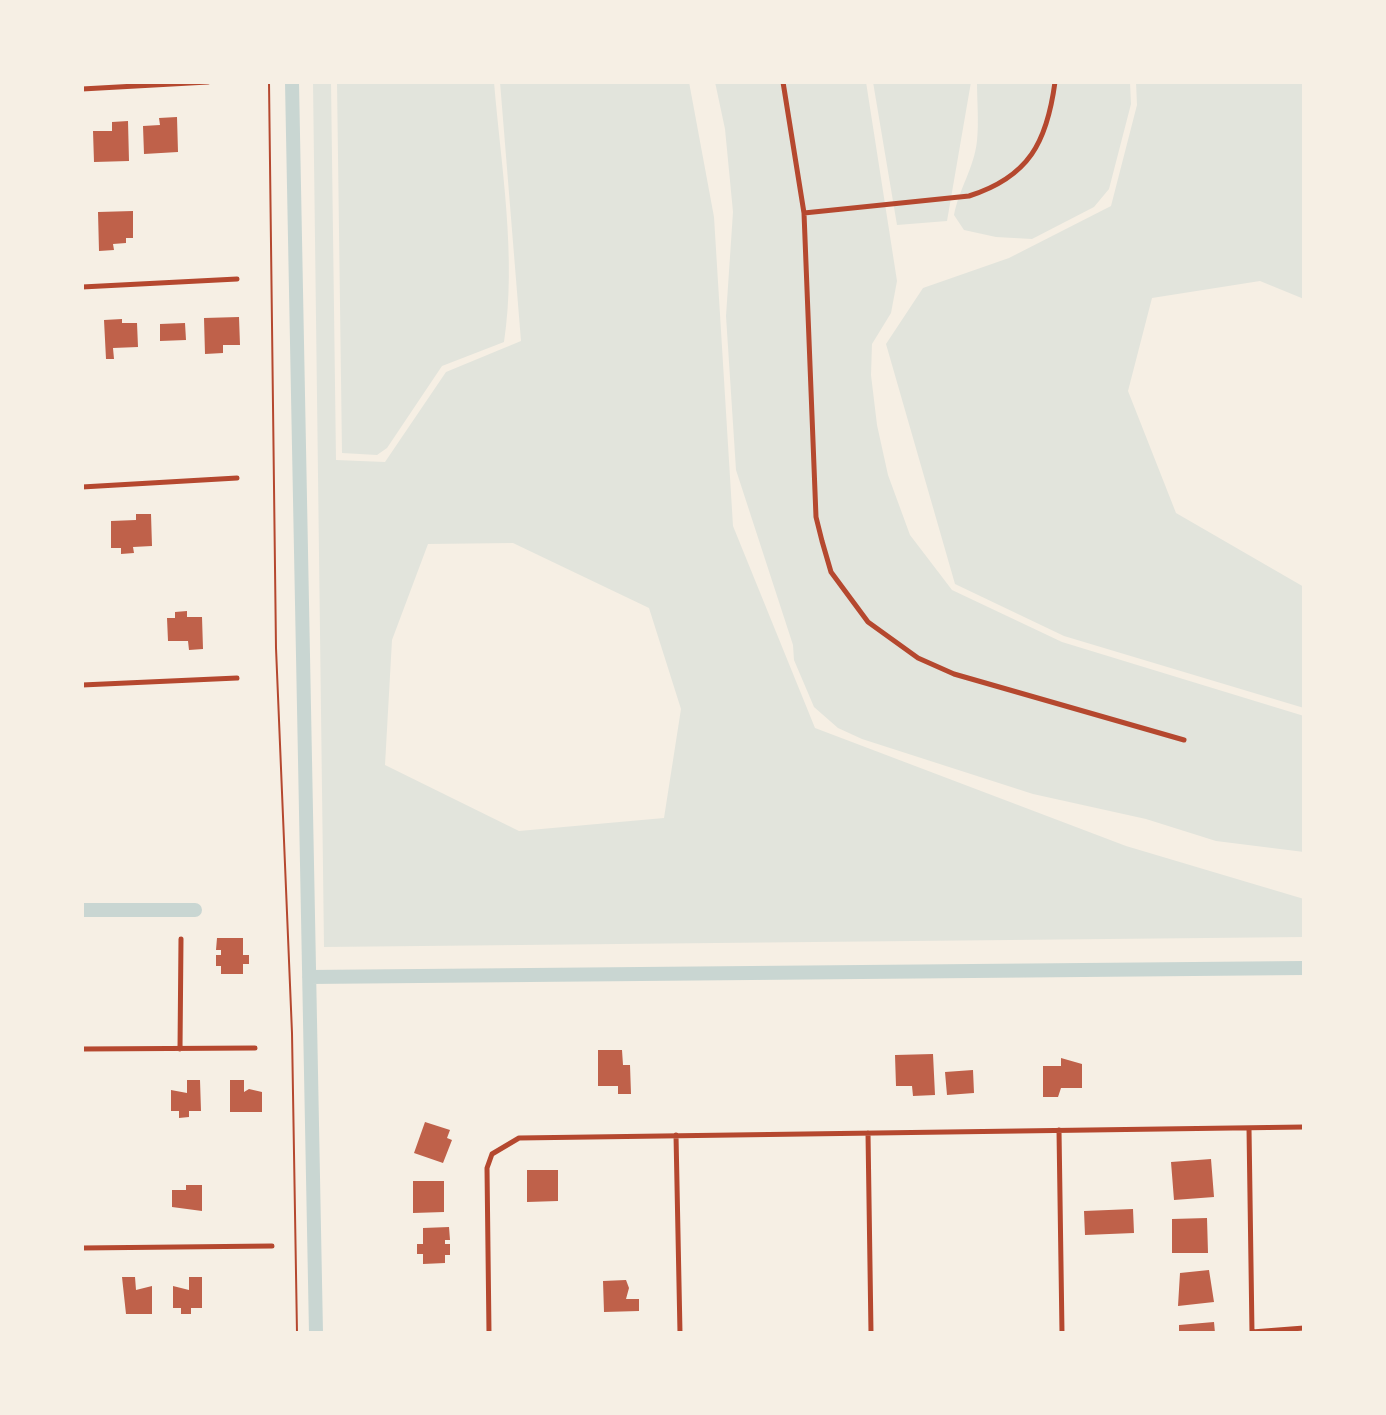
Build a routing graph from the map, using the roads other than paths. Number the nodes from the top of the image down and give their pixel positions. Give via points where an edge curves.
1 (208, 82) edge
2 (783, 82) edge
3 (1055, 82) edge
4 (82, 89) edge
5 (804, 213) junction
6 (237, 279) dead end
7 (82, 287) edge
8 (237, 478) dead end
9 (82, 487) edge
10 (237, 678) dead end
11 (82, 685) edge
12 (1184, 740) dead end
13 (181, 939) dead end
14 (255, 1048) dead end
15 (82, 1049) edge
16 (180, 1049) junction
17 (1304, 1127) edge
18 (1249, 1128) junction
19 (1059, 1130) junction
20 (868, 1133) junction
21 (676, 1135) junction
22 (272, 1246) dead end
23 (82, 1248) edge
24 (1304, 1328) edge
25 (1252, 1332) edge
26 (489, 1333) edge
27 (680, 1333) edge
28 (871, 1333) edge
29 (1062, 1333) edge

1 - 4 street
2 - 5 street
3 - 5 street via 1036,150 998,185 969,196
5 - 12 street via 816,517 831,572 847,598 890,641 954,674
6 - 7 street
8 - 9 street
10 - 11 street
13 - 16 street
14 - 16 street
15 - 16 street
17 - 18 street
18 - 19 street
18 - 25 street
19 - 20 street
19 - 29 street
20 - 21 street
20 - 28 street
21 - 26 street via 519,1138 492,1154 485,1184
21 - 27 street
22 - 23 street
24 - 25 street

